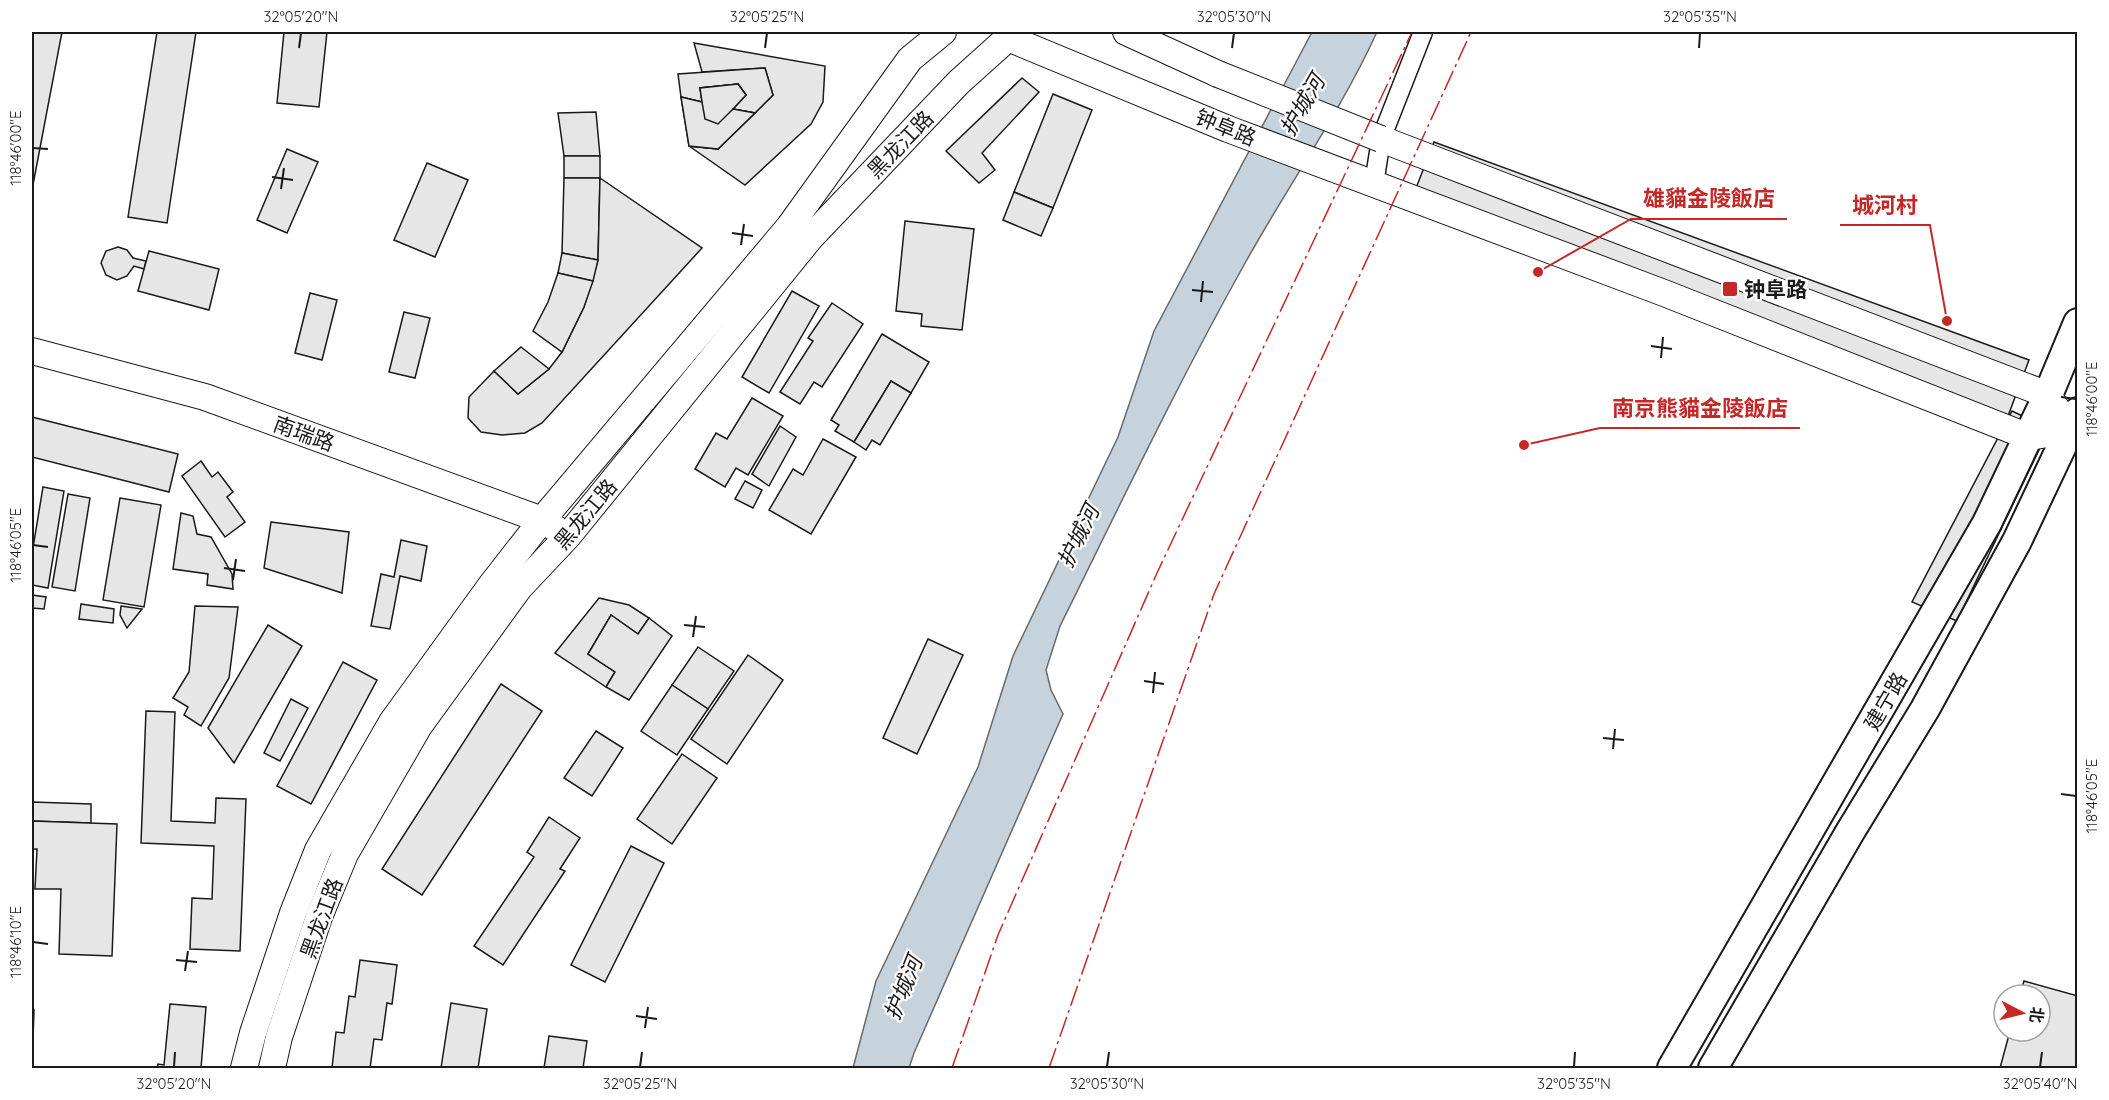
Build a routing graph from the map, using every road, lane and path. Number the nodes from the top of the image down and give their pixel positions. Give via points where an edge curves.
1 (943, 32) edge
2 (1126, 32) edge
3 (1424, 32) edge
4 (1008, 34) edge
5 (1381, 139) junction
6 (1374, 184) junction
7 (2078, 322) edge
8 (32, 351) edge
9 (2048, 395) junction
10 (2074, 421) edge
11 (2029, 437) junction
12 (542, 520) junction
13 (568, 536) junction
14 (244, 1068) edge
15 (272, 1068) edge
16 (1672, 1068) edge
17 (1713, 1068) edge

1 - 12 street, 黑龙江路 via 910,59 789,227
2 - 5 street, bridge via 1218,74
3 - 5 street
4 - 6 street, 钟阜路 via 1228,129
4 - 13 street, 黑龙江路 via 811,237
5 - 6 street
5 - 9 street
6 - 11 street, 钟阜路 via 1675,297
7 - 9 main road, 建宁路
8 - 12 street, 南瑞路 via 205,397
9 - 10 street
9 - 11 main road, 建宁路
10 - 11 street
10 - 17 main road, 建宁路 via 2017,542 1925,709
11 - 16 main road, 建宁路 via 1987,523
12 - 13 street, 南瑞路
12 - 14 street, 黑龙江路 via 392,722 333,822 293,913
13 - 15 street, 黑龙江路 via 519,588 492,625 419,726 364,818 319,917

